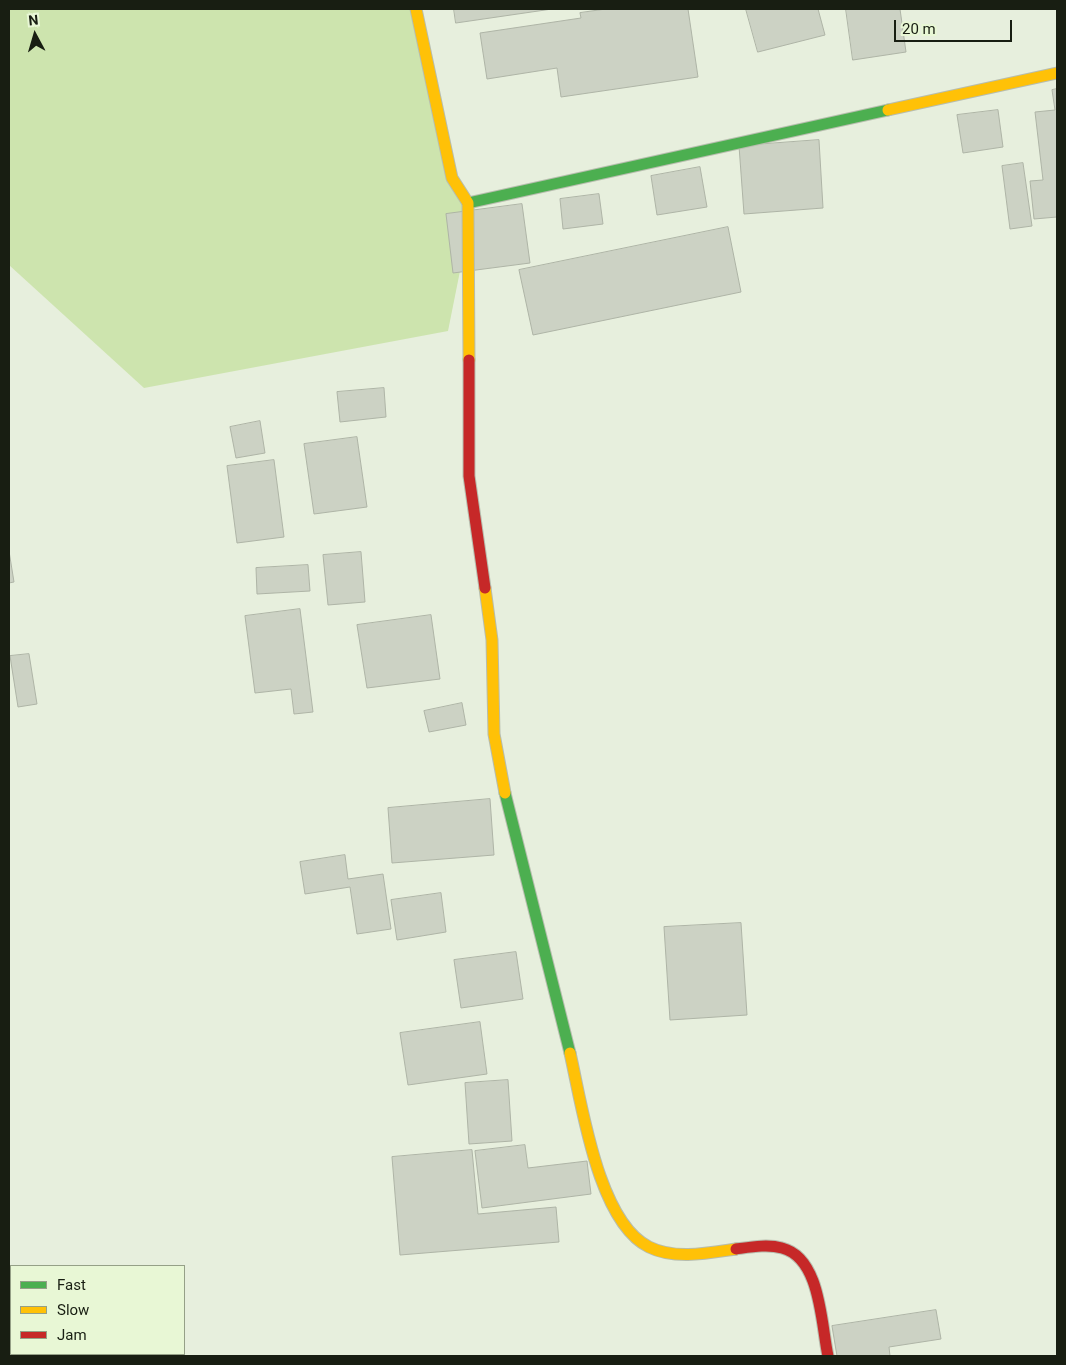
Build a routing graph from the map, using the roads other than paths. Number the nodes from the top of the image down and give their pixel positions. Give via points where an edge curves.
1 (416, 9) edge
2 (1057, 72) edge
3 (468, 203) junction
4 (828, 1356) edge

1 - 3 street via 452,178
2 - 3 street
3 - 4 street via 469,476 492,640 494,734 503,784 600,1179 622,1221 635,1238 656,1250 699,1254 777,1247 794,1252 809,1268

